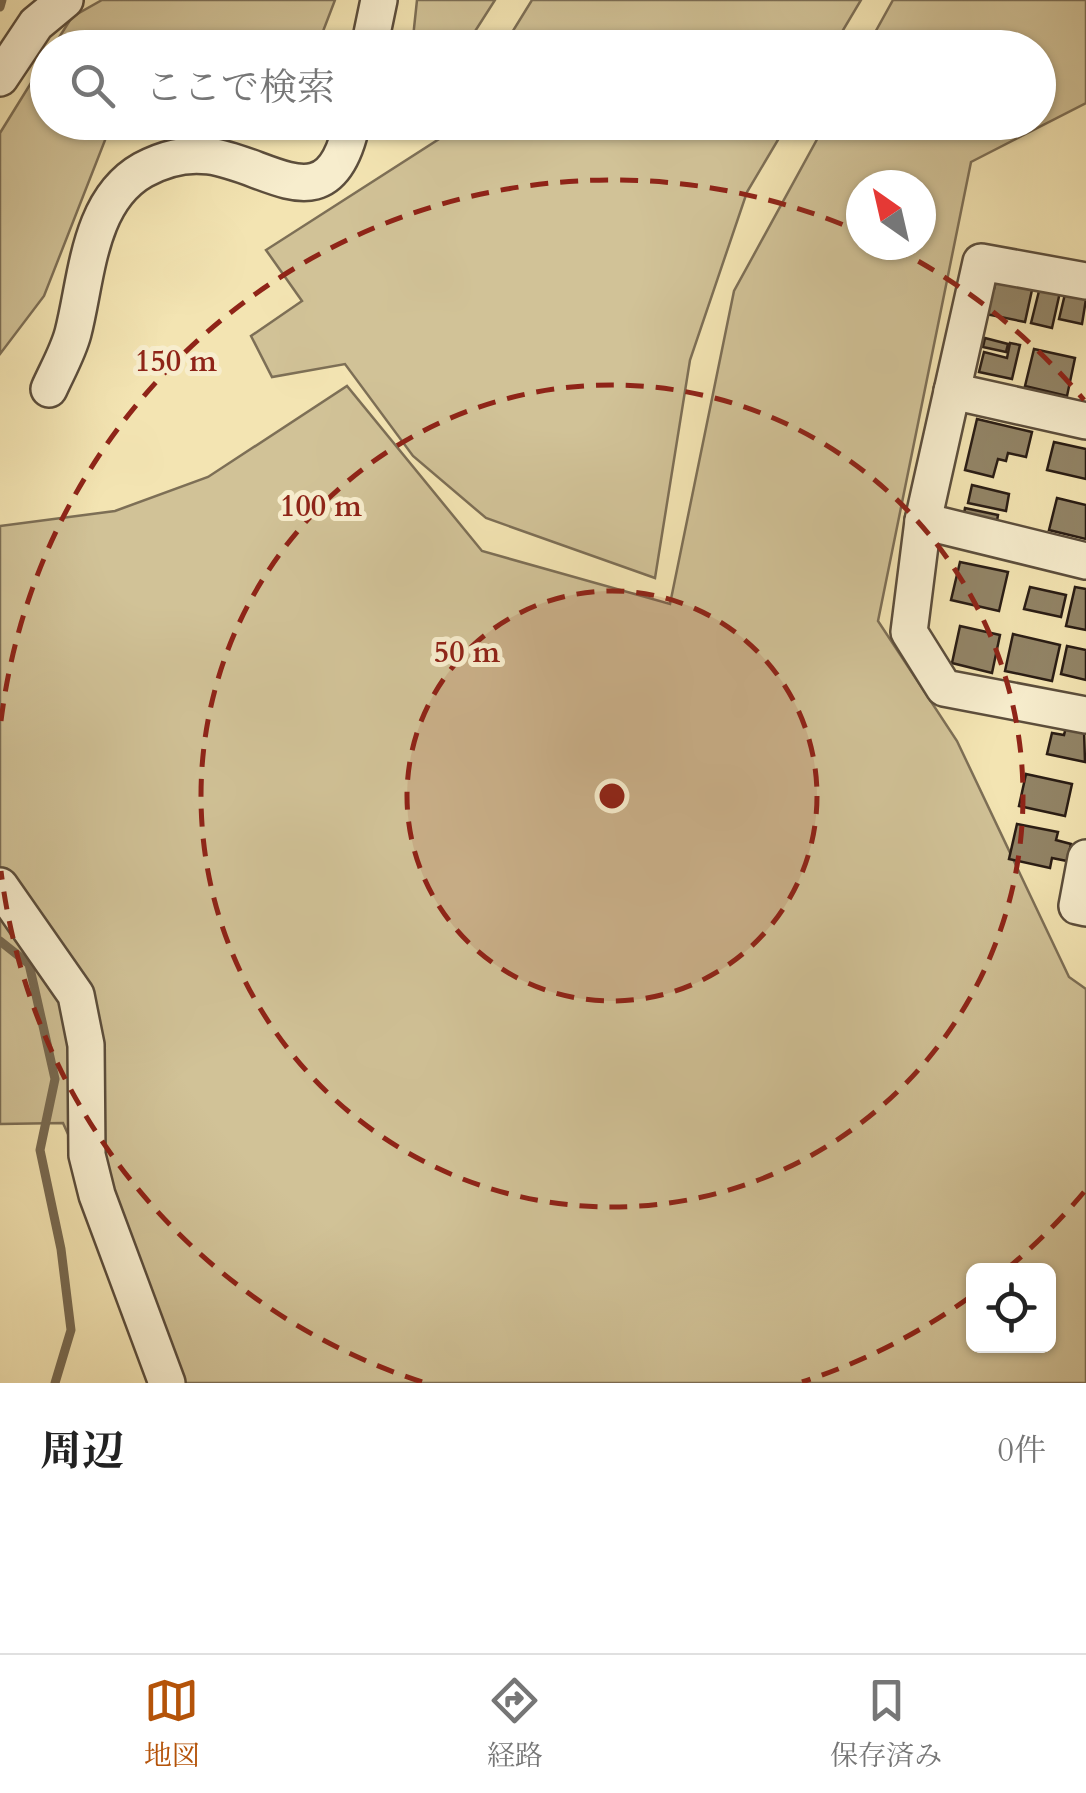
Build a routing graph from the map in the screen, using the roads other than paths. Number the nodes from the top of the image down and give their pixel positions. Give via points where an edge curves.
1 (65, 0) edge
2 (379, 0) edge
3 (32, 30) edge
4 (373, 30) edge
5 (30, 33) edge
6 (0, 78) edge
7 (349, 140) edge
8 (1086, 281) edge
9 (49, 389) dead end
10 (952, 390) junction
11 (1086, 421) edge
12 (922, 521) junction
13 (1086, 561) edge
14 (1086, 715) edge
15 (1086, 858) edge
16 (0, 886) edge
17 (1086, 908) edge
18 (167, 1383) edge

1 - 3 street
2 - 4 street
5 - 6 street
7 - 9 street via 331,172 306,182 283,183 214,156 186,154 143,170 119,190 94,238 72,338
8 - 10 street via 981,262
10 - 11 street
10 - 12 street
12 - 13 street
12 - 14 street via 909,632 944,688
15 - 17 street via 1077,906
16 - 18 street via 76,995 86,1045 87,1155

